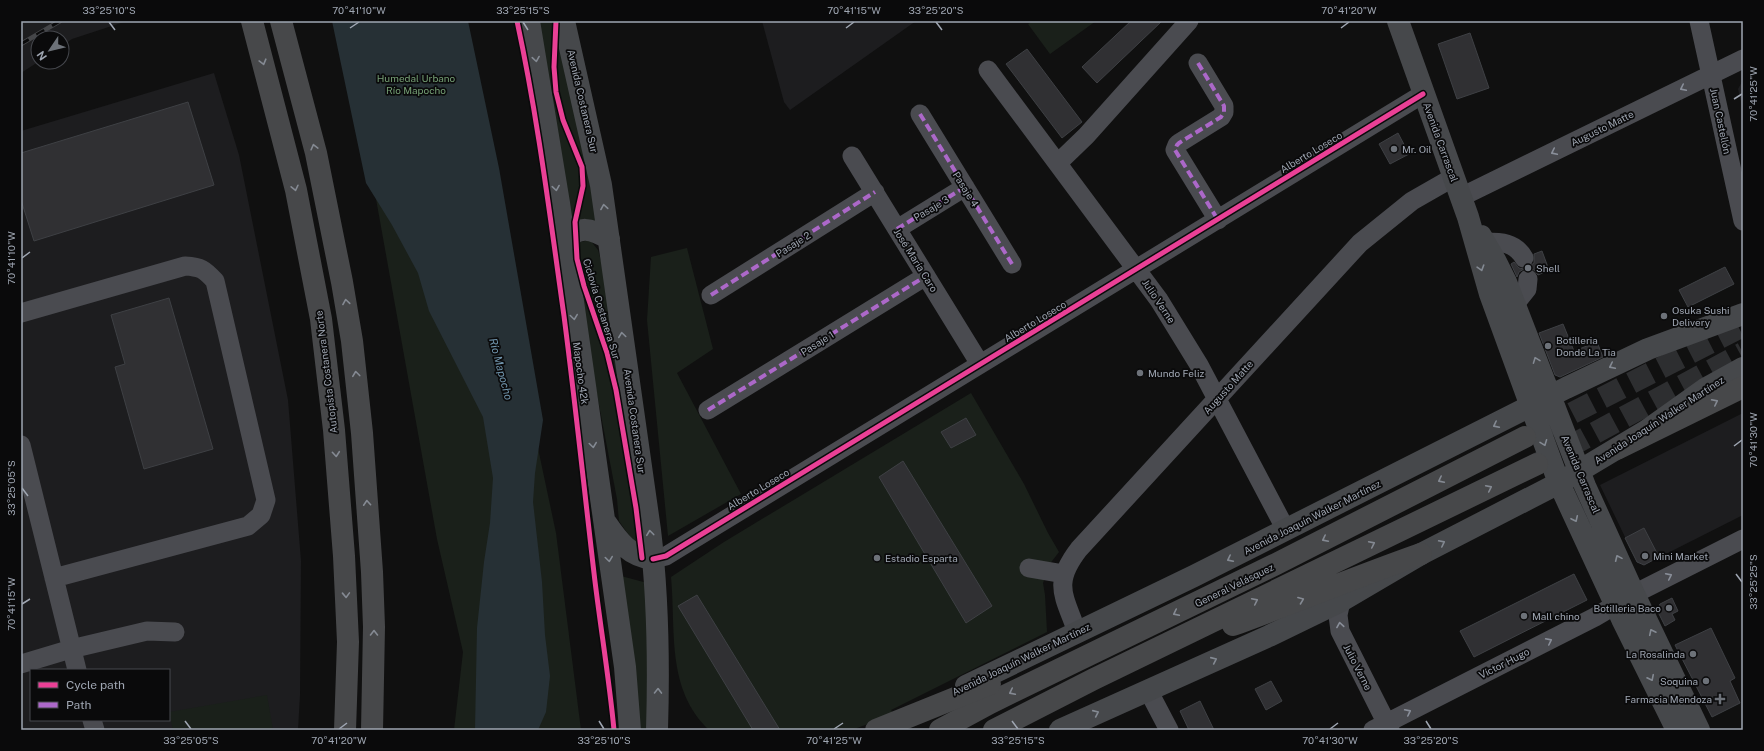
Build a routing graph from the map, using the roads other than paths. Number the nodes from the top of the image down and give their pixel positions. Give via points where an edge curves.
1 (281, 21) edge
2 (529, 21) edge
3 (564, 21) edge
4 (1189, 21) edge
5 (1398, 21) edge
6 (1699, 21) edge
7 (253, 22) edge
8 (1743, 59) edge
9 (1198, 63) dead end
10 (988, 70) dead end
11 (1711, 75) junction
12 (1423, 94) junction
13 (920, 114) dead end
14 (852, 156) dead end
15 (1058, 163) junction
16 (965, 187) junction
17 (874, 192) junction
18 (1461, 197) junction
19 (1218, 220) junction
20 (1743, 221) edge
21 (897, 229) junction
22 (609, 239) junction
23 (564, 242) junction
24 (1484, 242) junction
25 (1524, 258) dead end
26 (1012, 264) dead end
27 (1137, 269) junction
28 (926, 276) junction
29 (1528, 279) dead end
30 (711, 295) dead end
31 (1743, 302) edge
32 (1515, 304) junction
33 (21, 313) edge
34 (1743, 314) edge
35 (1648, 349) junction
36 (980, 364) junction
37 (1743, 368) edge
38 (1743, 387) edge
39 (1549, 397) junction
40 (1217, 399) junction
41 (1530, 407) junction
42 (708, 410) dead end
43 (1525, 437) tunnel mouth
44 (21, 445) edge
45 (1617, 449) junction
46 (1537, 464) tunnel mouth
47 (1578, 471) junction
48 (1559, 483) junction
49 (604, 520) junction
50 (1286, 530) junction
51 (1743, 539) edge
52 (1421, 554) junction
53 (653, 560) junction
54 (1029, 568) dead end
55 (1064, 574) junction
56 (54, 578) junction
57 (1634, 594) junction
58 (1341, 601) junction
59 (1616, 606) junction
60 (175, 632) dead end
61 (1077, 632) junction
62 (1136, 633) junction
63 (71, 648) junction
64 (21, 664) edge
65 (77, 669) edge
66 (374, 672) junction
67 (1094, 679) junction
68 (1148, 690) junction
69 (1383, 728) edge
70 (345, 730) edge
71 (372, 730) edge
72 (381, 730) edge
73 (630, 730) edge
74 (657, 730) edge
75 (876, 730) edge
76 (886, 730) edge
77 (940, 730) edge
78 (994, 730) edge
79 (1060, 730) edge
80 (1170, 730) edge
81 (1677, 730) edge
82 (1699, 730) edge

66 -> 1 highway via 366,484 352,341 316,153
2 -> 23 main road
22 -> 3 main road, Avenida Costanera Sur via 595,156
4 - 15 street via 1086,136
5 - 12 main road, Avenida Carrascal
6 - 11 street, Juan Castellón
7 -> 70 highway, Autopista Costanera Norte via 296,190 321,319 334,430 344,556 348,642
8 - 11 street, Augusto Matte
9 - 19 street via 1224,106 1224,112 1221,117 1177,145 1175,150
10 - 15 street, Julio Verne
11 -> 18 street, Augusto Matte
11 - 20 street, Juan Castellón
12 - 18 main road, Avenida Carrascal
12 - 19 street, Alberto Loseco
13 - 16 street, Pasaje 4
14 - 17 street, José María Caro
15 - 27 street, Julio Verne
16 - 21 street, Pasaje 3
16 - 26 street, Pasaje 4
17 - 21 street, José María Caro
17 - 30 street, Pasaje 2
18 - 24 main road, Avenida Carrascal
18 - 40 street, Augusto Matte via 1412,201 1360,242
18 -> 41 main road, Avenida Carrascal via 1490,294
19 - 27 street, Alberto Loseco
21 - 28 street, José María Caro
22 - 23 main road via 585,229 574,232
53 -> 22 main road, Avenida Costanera Sur
23 -> 49 main road
24 - 25 street via 1504,242 1521,252
24 - 32 main road, Avenida Carrascal
27 - 36 street, Alberto Loseco
27 - 40 street, Julio Verne via 1179,332
28 - 36 street, José María Caro
28 - 42 street, Pasaje 1
29 - 32 street via 1527,289
31 - 35 main road
39 -> 32 main road, Avenida Carrascal
33 - 56 street via 185,266 200,267 207,272 215,281 266,500 261,515 248,526
34 - 35 main road, Avenida Joaquín Walker Martínez
35 -> 39 main road, Avenida Joaquín Walker Martínez
36 - 53 street, Alberto Loseco via 666,556
37 - 45 main road, Avenida Joaquín Walker Martínez via 1705,389
45 -> 38 highway
39 - 41 main road, Avenida Joaquín Walker Martínez
39 - 47 main road, Avenida Carrascal
40 - 50 street, Julio Verne
40 - 55 street, Augusto Matte via 1079,549
41 -> 48 main road, Avenida Carrascal
41 -> 50 main road, Avenida Joaquín Walker Martínez
43 -> 62 highway, General Velásquez
44 - 56 street
45 - 47 main road, Avenida Joaquín Walker Martínez
67 -> 46 highway
47 - 48 main road, Avenida Joaquín Walker Martínez
57 -> 47 main road, Avenida Carrascal
52 -> 48 main road, Avenida Joaquín Walker Martínez
48 -> 59 main road, Avenida Carrascal
49 - 53 main road via 622,545 642,558
49 -> 73 main road via 625,667
50 -> 61 main road, Avenida Joaquín Walker Martínez
57 -> 51 street, Víctor Hugo
52 - 58 main road, Avenida Joaquín Walker Martínez
67 -> 52 highway
74 -> 53 main road, Avenida Costanera Sur via 658,678
54 - 55 street
55 - 61 street, Augusto Matte via 1061,584 1063,597
56 - 63 street
57 - 59 street, Víctor Hugo
82 -> 57 main road, Avenida Carrascal
68 -> 58 main road, Avenida Joaquín Walker Martínez
69 -> 58 street, Julio Verne via 1340,631 1338,615
69 -> 59 street, Víctor Hugo
59 -> 81 main road, Avenida Carrascal
60 - 63 street via 147,631
61 - 76 main road, Avenida Joaquín Walker Martínez via 945,696
62 - 75 highway, bridge via 990,684
62 -> 77 highway, General Velásquez via 996,700
63 - 64 street
63 - 65 street
66 - 71 highway
66 - 72 highway
67 - 78 highway
79 -> 68 main road, Avenida Joaquín Walker Martínez
68 - 80 street

